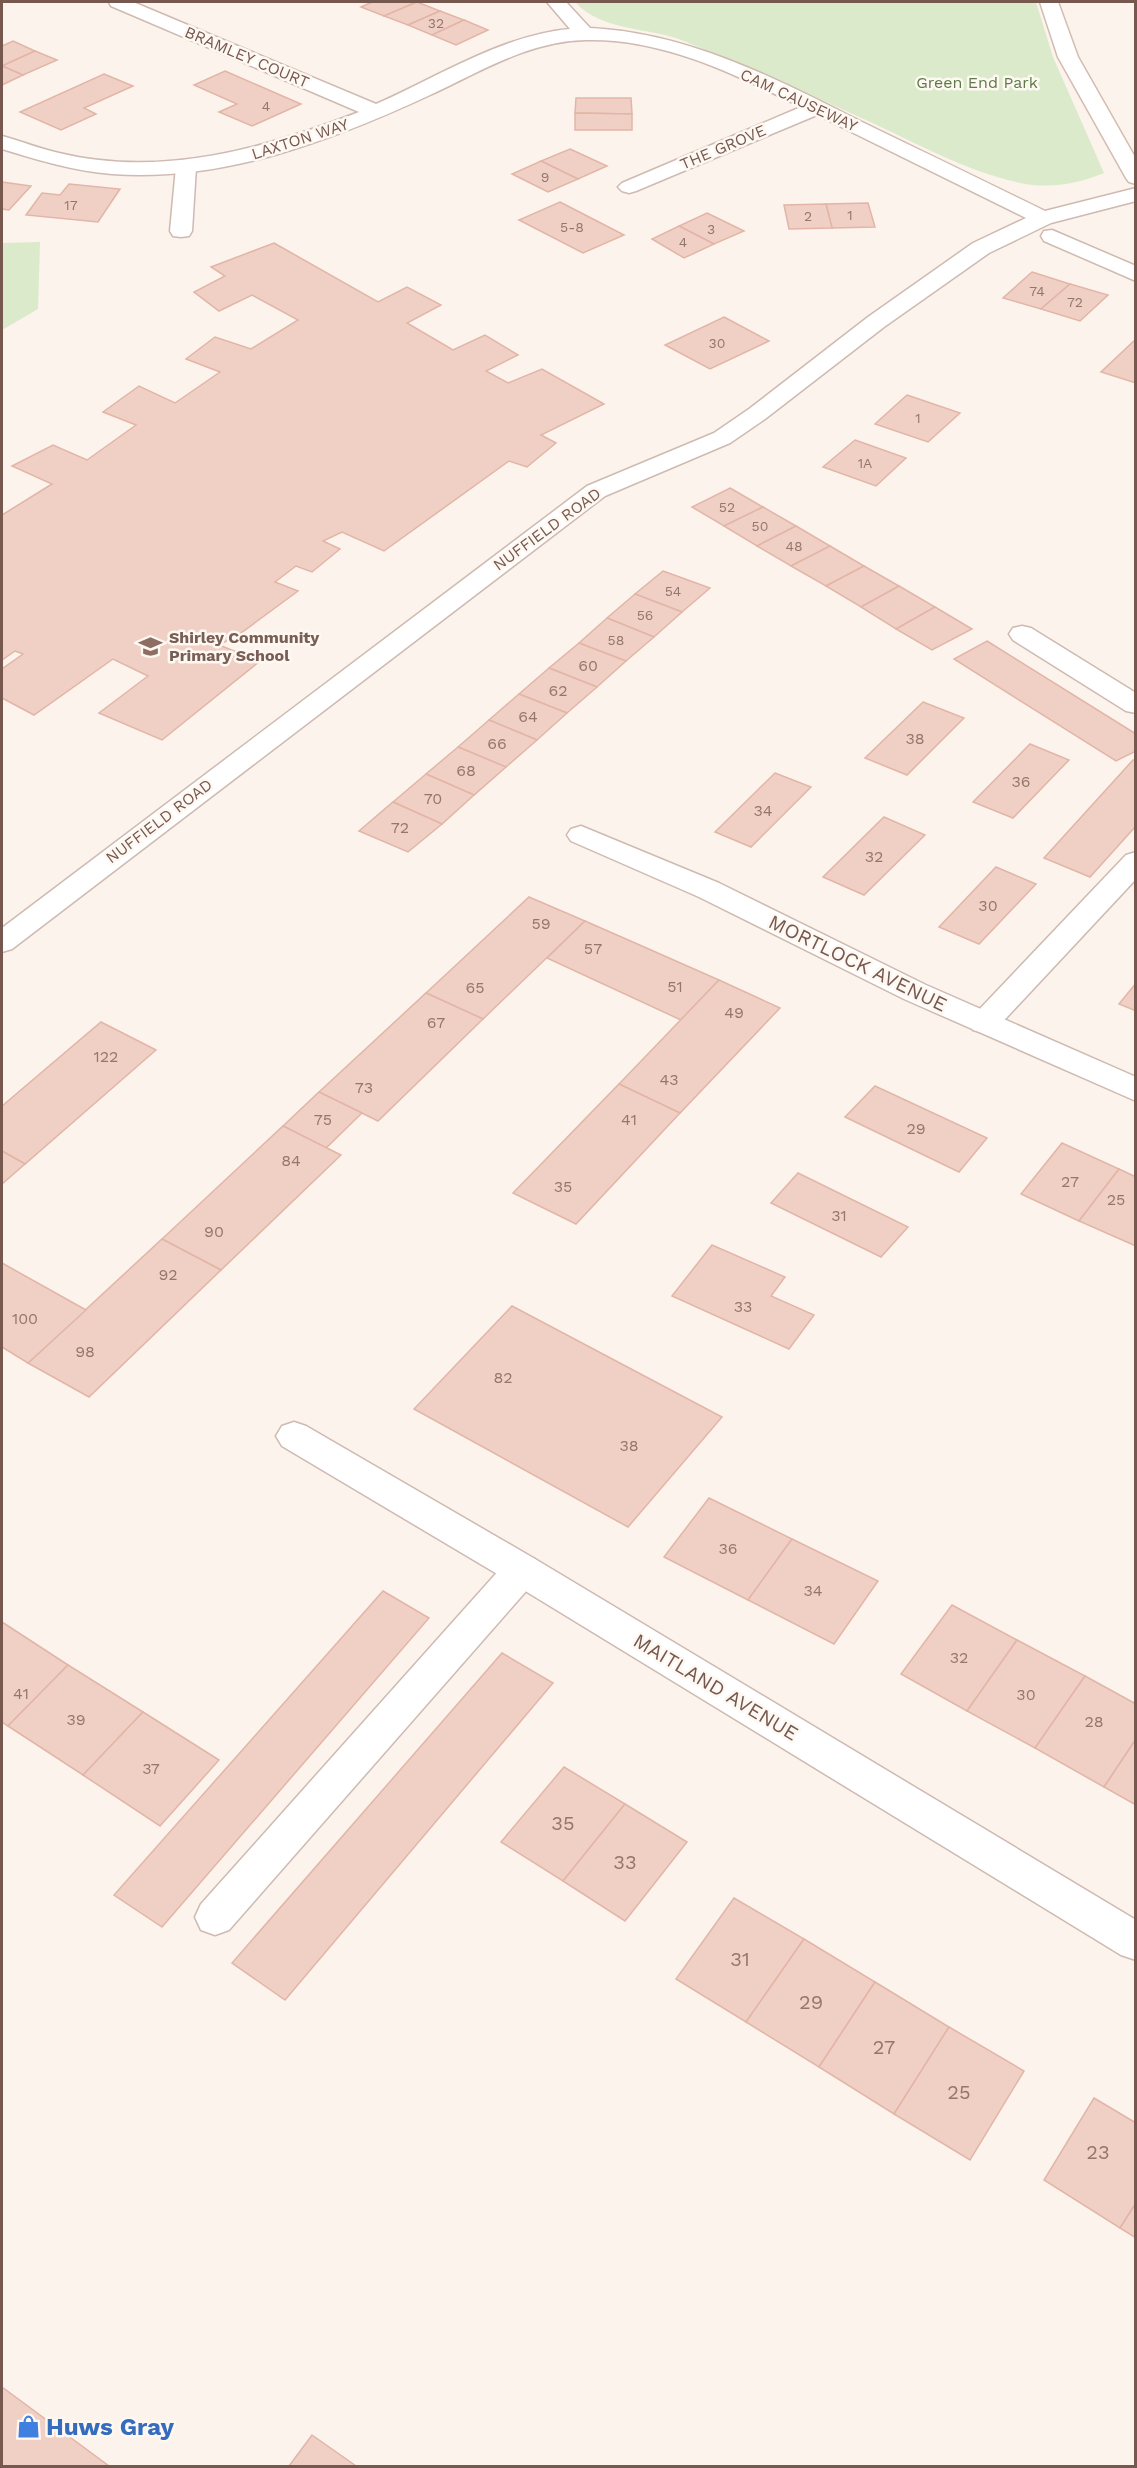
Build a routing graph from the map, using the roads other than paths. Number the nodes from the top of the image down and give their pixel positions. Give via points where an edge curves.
1 (118, 2) edge
2 (556, 2) edge
3 (1048, 2) edge
4 (585, 34) junction
5 (818, 107) junction
6 (377, 112) junction
7 (2, 142) edge
8 (186, 167) junction
9 (1136, 178) edge
10 (629, 187) dead end
11 (1136, 194) edge
12 (1048, 227) junction
13 (181, 231) dead end
14 (1136, 274) edge
15 (1022, 634) dead end
16 (1136, 705) edge
17 (581, 835) dead end
18 (1136, 861) edge
19 (2, 942) edge
20 (984, 1023) junction
21 (1136, 1090) edge
22 (294, 1437) dead end
23 (522, 1570) junction
24 (215, 1917) dead end
25 (1136, 1942) edge

1 - 6 street, BRAMLEY COURT
2 - 4 street
3 - 9 street via 1068,57
4 - 5 street, CAM CAUSEWAY via 639,37 674,46
4 - 6 street, LAXTON WAY via 528,43 506,51
5 - 10 street, THE GROVE
5 - 12 street, CAM CAUSEWAY
6 - 8 street, LAXTON WAY via 275,150
7 - 8 street, LAXTON WAY via 76,162
8 - 13 street
11 - 12 street, NUFFIELD ROAD
12 - 14 street, CAM CAUSEWAY
12 - 19 street, NUFFIELD ROAD via 981,248 722,438 596,491
15 - 16 street
17 - 20 street, MORTLOCK AVENUE via 709,890
18 - 20 street
20 - 21 street, MORTLOCK AVENUE
22 - 23 street, MAITLAND AVENUE
23 - 24 street
23 - 25 street, MAITLAND AVENUE

